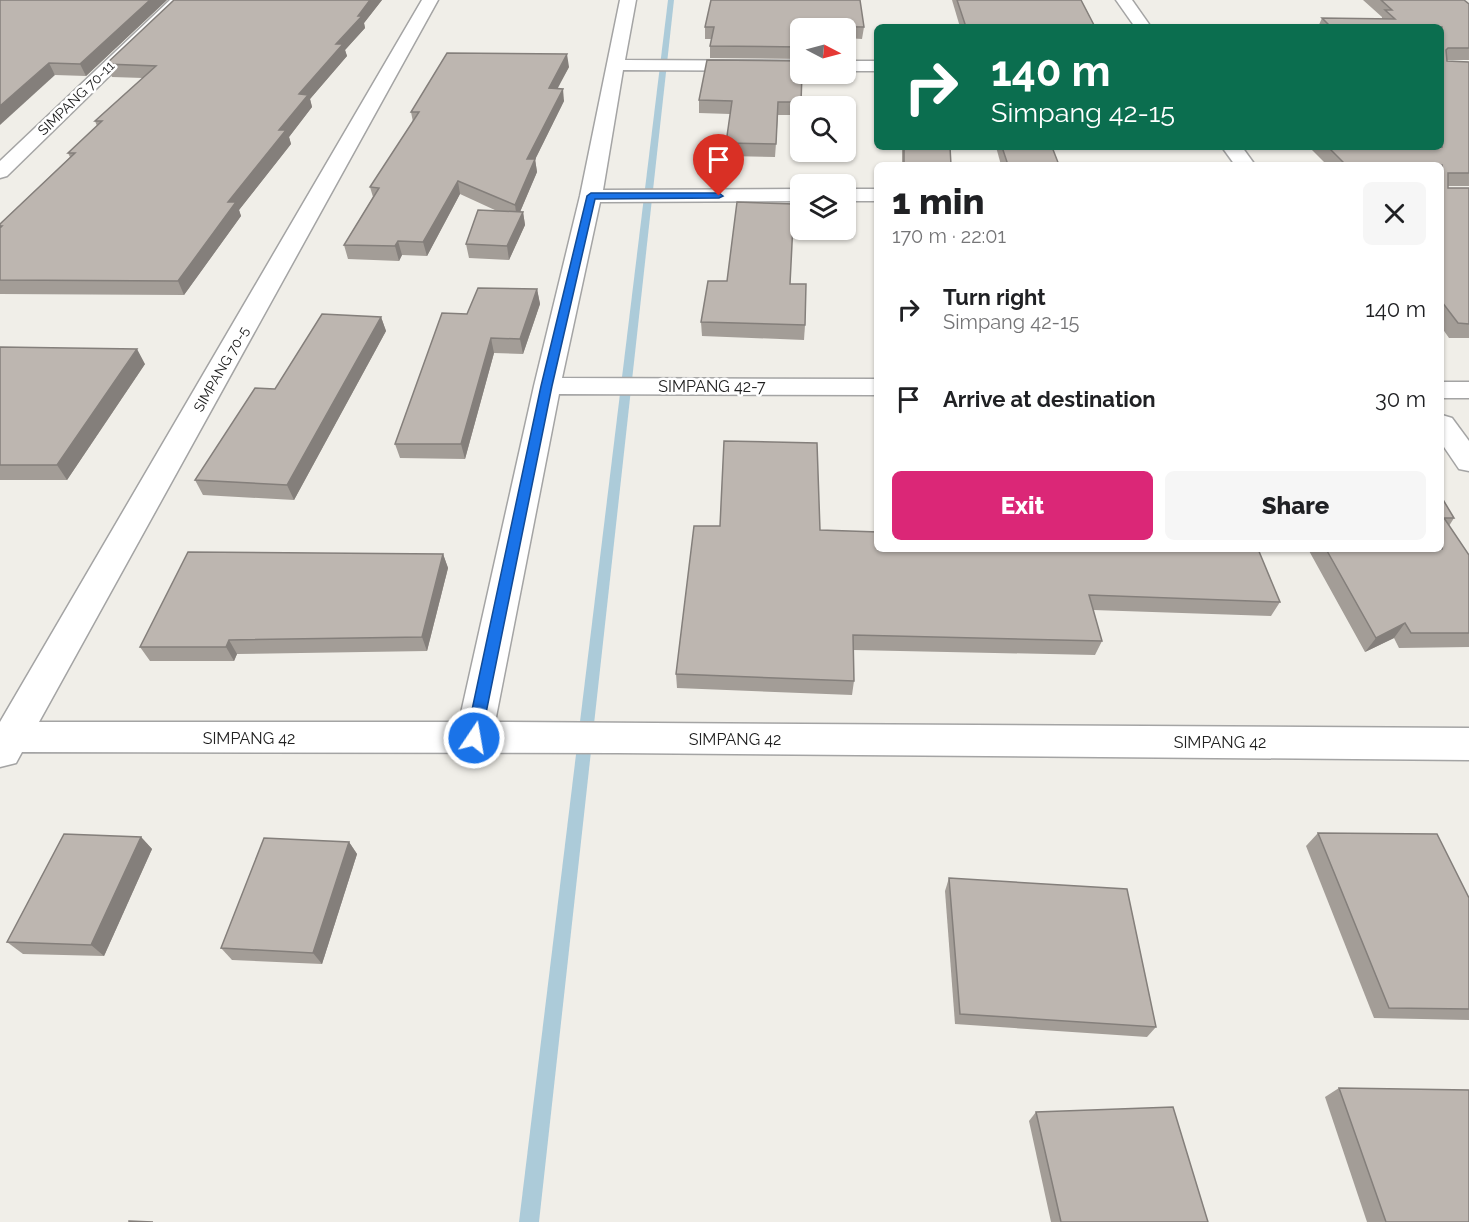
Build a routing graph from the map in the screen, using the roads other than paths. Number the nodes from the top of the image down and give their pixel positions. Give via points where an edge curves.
1 (179, 0) edge
2 (430, 0) edge
3 (628, 0) edge
4 (1124, 0) edge
5 (1141, 24) edge
6 (629, 65) junction
7 (790, 66) edge
8 (856, 66) edge
9 (874, 66) edge
10 (0, 172) edge
11 (790, 195) edge
12 (856, 195) edge
13 (874, 195) edge
14 (591, 196) junction
15 (547, 386) junction
16 (874, 387) edge
17 (1444, 390) edge
18 (1469, 390) edge
19 (1444, 427) edge
20 (1469, 462) edge
21 (474, 738) junction
22 (4, 744) edge
23 (1469, 744) edge

1 - 10 street, SIMPANG 70-11
2 - 22 street, SIMPANG 70-5
3 - 6 street
4 - 5 street
6 - 7 street
6 - 14 street
8 - 9 street
11 - 14 street
12 - 13 street
14 - 15 street
15 - 16 street, SIMPANG 42-7
15 - 21 street
17 - 18 street
19 - 20 street
21 - 22 street, SIMPANG 42
21 - 23 street, SIMPANG 42

